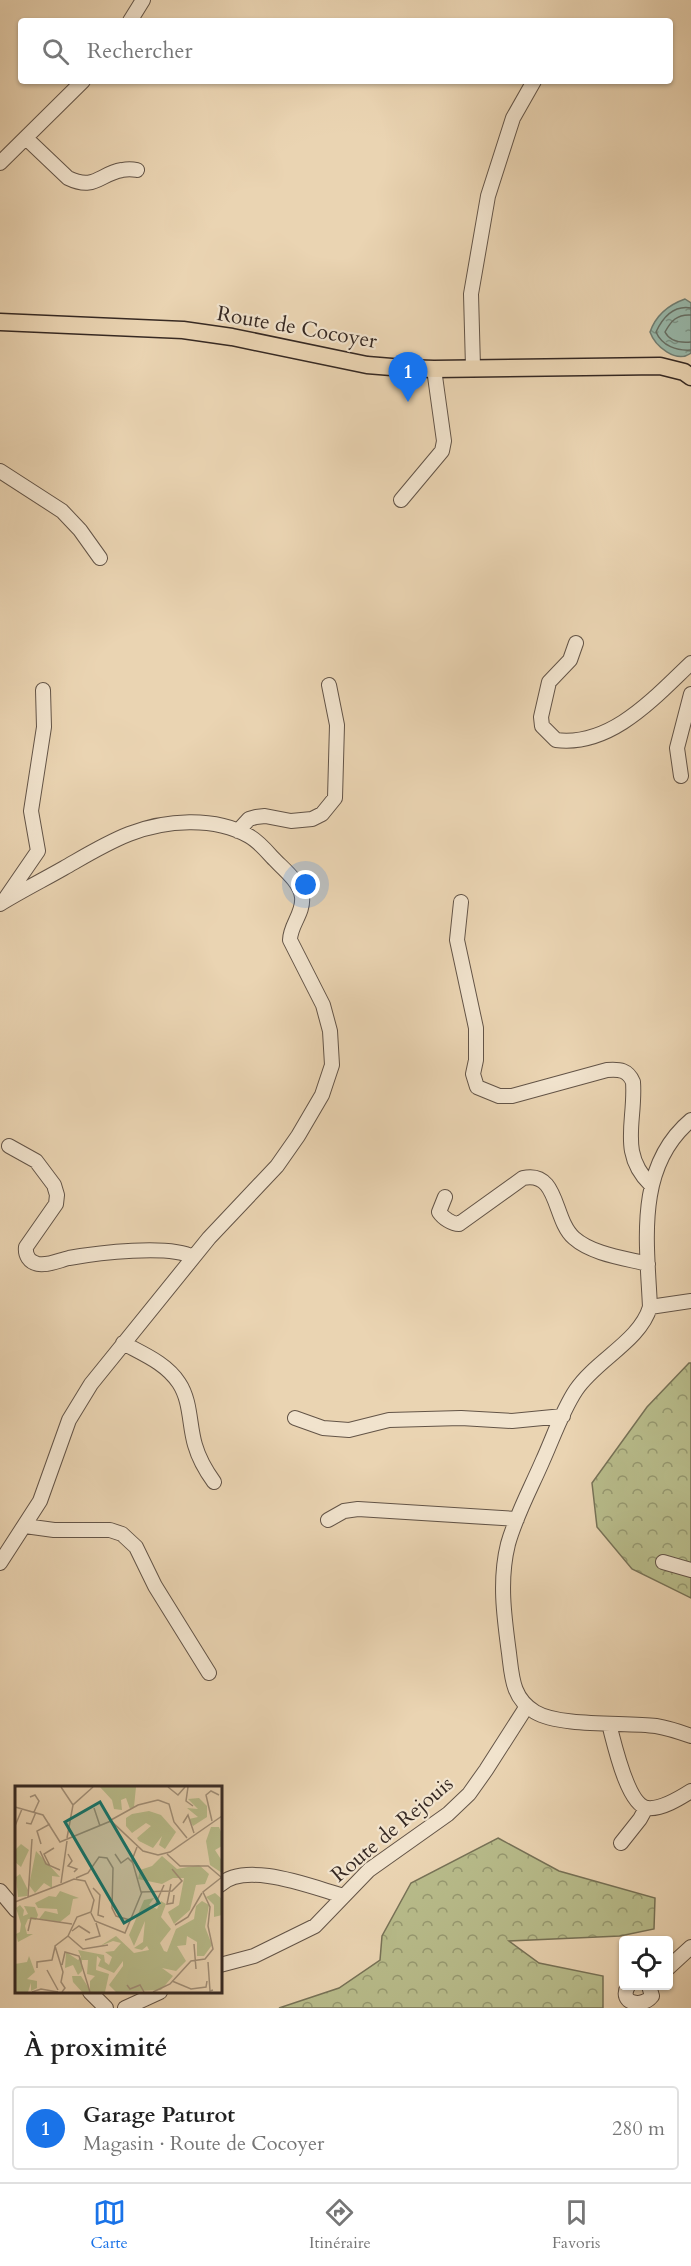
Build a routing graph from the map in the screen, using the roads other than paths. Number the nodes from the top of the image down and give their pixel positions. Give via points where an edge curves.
1 (143, 0) edge
2 (132, 18) edge
3 (80, 84) edge
4 (532, 84) edge
5 (27, 139) junction
6 (0, 163) edge
7 (137, 170) dead end
8 (0, 322) edge
9 (473, 367) junction
10 (434, 369) junction
11 (689, 372) edge
12 (0, 471) edge
13 (401, 500) dead end
14 (100, 558) dead end
15 (576, 643) dead end
16 (691, 663) edge
17 (329, 685) dead end
18 (43, 690) dead end
19 (691, 694) edge
20 (681, 776) dead end
21 (238, 831) junction
22 (461, 902) dead end
23 (2, 903) edge
24 (691, 1120) edge
25 (9, 1146) dead end
26 (651, 1185) junction
27 (445, 1197) dead end
28 (193, 1257) junction
29 (648, 1264) junction
30 (691, 1301) edge
31 (650, 1307) junction
32 (123, 1343) junction
33 (563, 1416) junction
34 (295, 1418) dead end
35 (214, 1482) dead end
36 (517, 1519) junction
37 (328, 1520) dead end
38 (25, 1526) junction
39 (663, 1562) dead end
40 (0, 1563) edge
41 (691, 1570) edge
42 (209, 1673) dead end
43 (527, 1706) junction
44 (609, 1724) junction
45 (691, 1736) edge
46 (691, 1791) edge
47 (646, 1808) junction
48 (621, 1843) dead end
49 (222, 1884) edge
50 (0, 1891) edge
51 (344, 1896) junction
52 (15, 1909) edge
53 (691, 1947) edge
54 (222, 1964) edge
55 (673, 1964) edge
56 (626, 1990) edge
57 (650, 1990) edge
58 (91, 1993) edge
59 (158, 1993) edge
60 (106, 2008) edge
61 (125, 2008) edge

1 - 2 street
3 - 5 street
4 - 9 street via 513,118 488,196 471,294
5 - 6 street
5 - 7 street via 76,182 94,183 123,169
8 - 10 main road, Route de Cocoyer via 183,330 367,365
9 - 10 main road, Route de Cocoyer
9 - 11 main road, Route de Cocoyer via 660,366
10 - 13 street via 442,451
12 - 14 street via 62,511
15 - 16 street via 570,660 549,682 541,717 542,726 556,740 568,742 611,729 640,710
17 - 21 street via 337,725 335,798 322,814 312,819 256,817
18 - 23 street via 44,727 31,811 38,852
19 - 20 street via 677,748
21 - 23 street via 199,822 146,828 108,843
21 - 28 street via 260,844 297,884 301,910 290,940 322,1005 330,1031 332,1065 322,1095 277,1166
22 - 26 street via 456,940 476,1028 472,1074 477,1087 499,1096 512,1096 607,1070 630,1075 633,1158 640,1174
24 - 26 street via 665,1151
25 - 28 street via 36,1161 57,1195 56,1204 26,1247 29,1259 36,1264 153,1250
26 - 29 street
27 - 29 street via 440,1207 442,1216 459,1224 523,1178 533,1176 544,1180 550,1189 573,1238 583,1245
28 - 32 street
29 - 31 street
30 - 31 street
31 - 33 street via 639,1328 582,1381
32 - 35 street via 154,1360 180,1383 195,1444
32 - 38 street via 69,1420 39,1501
33 - 34 street via 512,1421 389,1420 349,1430 323,1428
33 - 36 street
36 - 37 street via 358,1509
36 - 43 street via 508,1546 503,1600 514,1690
38 - 40 street
38 - 42 street via 110,1530 122,1534 136,1546 155,1586
39 - 41 street
43 - 44 street via 551,1717
43 - 51 street, Route de Rejouis via 469,1794 448,1814 369,1870
44 - 45 street via 656,1726
44 - 47 street via 629,1786 639,1804
46 - 47 street via 658,1807
47 - 48 street
49 - 51 street via 235,1877 262,1875
50 - 52 street
51 - 54 street, Route de Rejouis via 315,1926 254,1956
53 - 55 street
56 - 57 street via 626,2000 640,2007 650,2001
58 - 60 street
59 - 61 street

